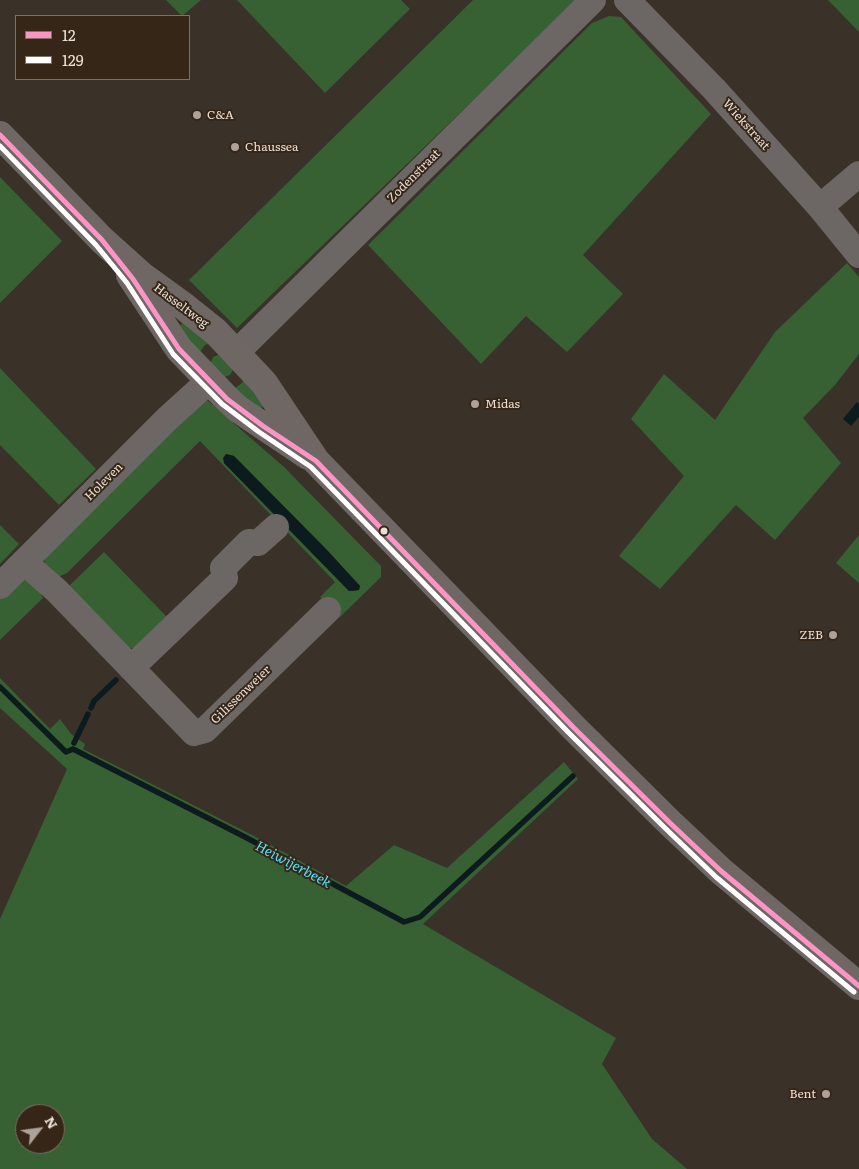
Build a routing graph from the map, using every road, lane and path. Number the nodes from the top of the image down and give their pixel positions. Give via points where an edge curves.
1 (593, 0) edge
2 (627, 0) edge
3 (0, 135) edge
4 (859, 174) edge
5 (820, 207) junction
6 (102, 240) junction
7 (859, 255) edge
8 (236, 354) junction
9 (210, 380) junction
10 (316, 461) junction
11 (276, 527) dead end
12 (24, 562) junction
13 (0, 586) edge
14 (328, 610) dead end
15 (131, 668) junction
16 (859, 986) edge

1 - 8 street, Zodenstraat
2 - 5 street, Wiekstraat via 714,89
3 - 6 main road, Hasseltweg
4 - 5 street
5 - 7 street, Wiekstraat
6 - 8 main road, Hasseltweg via 141,275 216,332
6 - 9 main road, Hasseltweg via 133,279 179,349
8 - 9 main road via 240,366 235,379 222,384
8 - 10 main road, Hasseltweg via 264,383
9 - 10 main road, Hasseltweg via 238,409
9 - 12 street, Holeven
10 - 16 main road, Hasseltweg via 670,823 720,871
11 - 15 street via 258,543 249,542 223,568 225,578
12 - 13 street, Holeven
12 - 15 street, Gilissenweier via 57,591
14 - 15 street, Gilissenweier via 206,730 194,733

